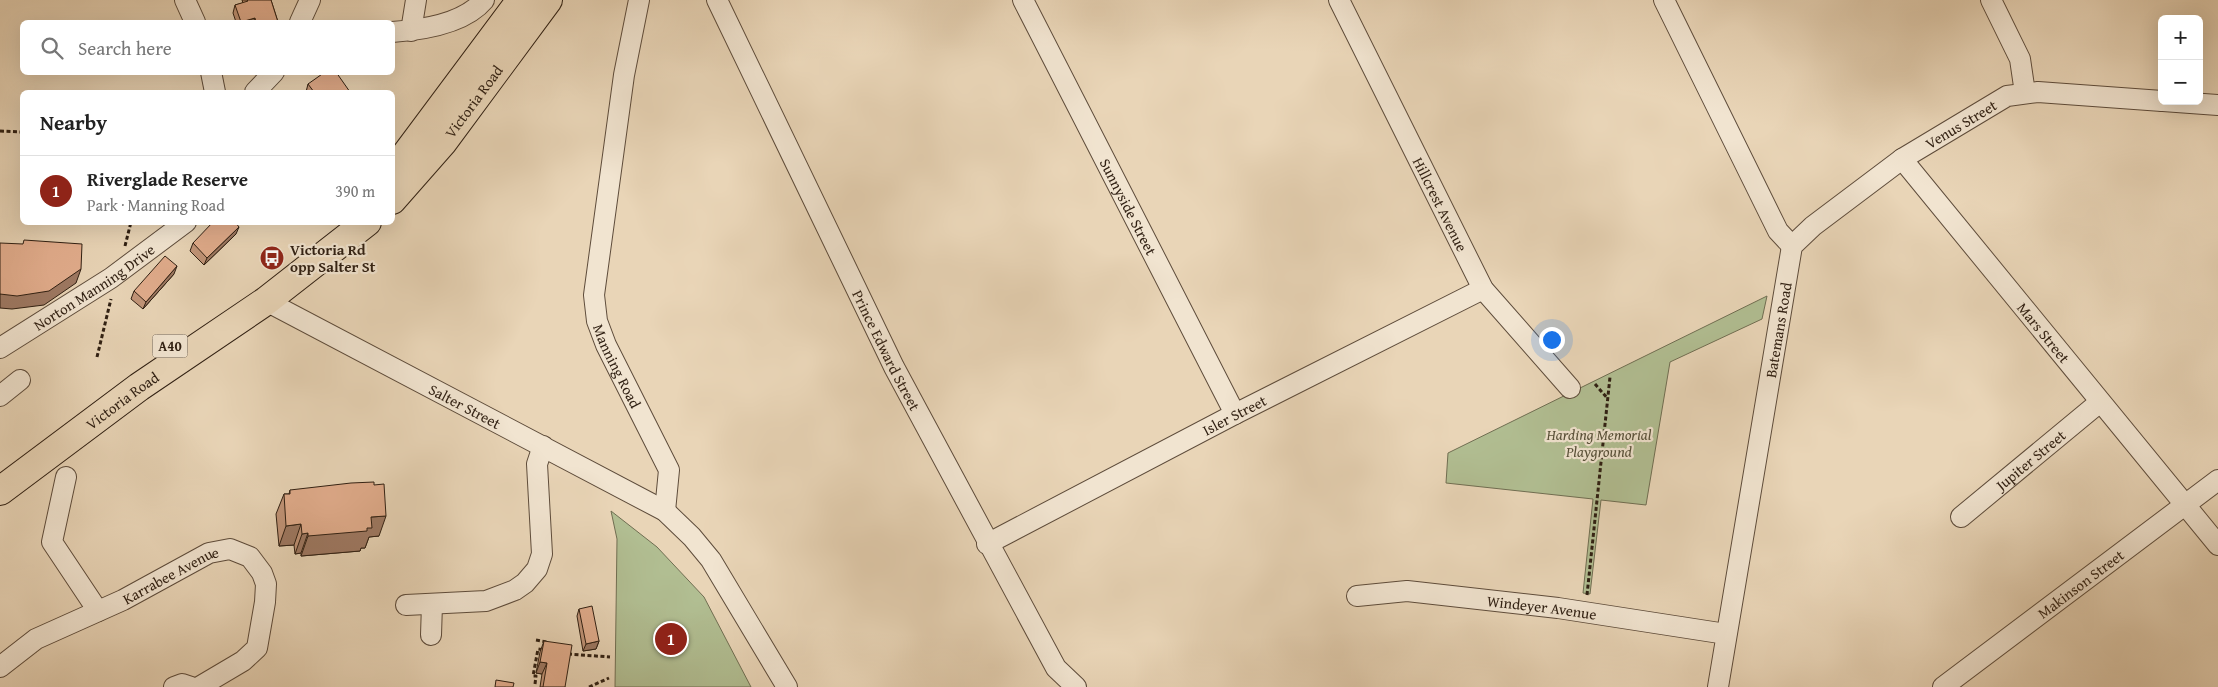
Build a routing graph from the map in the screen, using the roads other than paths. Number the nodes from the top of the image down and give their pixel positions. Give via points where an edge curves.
1 (185, 0) edge
2 (310, 0) edge
3 (416, 0) edge
4 (484, 0) edge
5 (521, 0) edge
6 (548, 0) edge
7 (638, 0) edge
8 (717, 0) edge
9 (1023, 0) edge
10 (1339, 0) edge
11 (1664, 0) edge
12 (1991, 0) edge
13 (194, 20) edge
14 (301, 20) edge
15 (402, 31) edge
16 (212, 75) edge
17 (272, 75) edge
18 (274, 75) edge
19 (215, 90) edge
20 (256, 90) edge
21 (267, 90) edge
22 (2025, 93) junction
23 (2158, 101) edge
24 (2203, 104) edge
25 (2218, 105) edge
26 (1902, 159) junction
27 (395, 170) edge
28 (395, 197) edge
29 (182, 225) edge
30 (338, 225) edge
31 (364, 225) edge
32 (1792, 246) junction
33 (1483, 290) junction
34 (266, 301) junction
35 (0, 348) edge
36 (20, 380) dead end
37 (1570, 388) dead end
38 (0, 396) edge
39 (2100, 402) junction
40 (1235, 414) junction
41 (544, 446) junction
42 (0, 470) edge
43 (66, 477) dead end
44 (2218, 480) edge
45 (0, 490) edge
46 (2184, 505) junction
47 (665, 510) junction
48 (1961, 517) dead end
49 (988, 544) junction
50 (2218, 545) edge
51 (1357, 596) dead end
52 (432, 604) junction
53 (406, 605) dead end
54 (98, 611) junction
55 (1726, 634) junction
56 (431, 635) dead end
57 (0, 667) edge
58 (174, 687) edge
59 (191, 687) edge
60 (199, 687) edge
61 (786, 687) edge
62 (1076, 687) edge
63 (1718, 687) edge
64 (1943, 687) edge

1 - 13 street
2 - 14 street
3 - 15 street
4 - 15 street via 476,10 443,23
5 - 27 highway, Victoria Road
6 - 28 highway, Victoria Road via 443,142
7 - 47 street, Manning Road via 624,75 594,294 597,321 606,346 669,470
8 - 49 street, Prince Edward Street via 894,367
9 - 40 street, Sunnyside Street
10 - 33 street, Hillcrest Avenue
11 - 32 street via 1778,231
12 - 22 street via 2020,59
16 - 19 street
17 - 20 street
18 - 21 street
22 - 23 street, Venus Street
22 - 26 street, Venus Street via 2007,96
24 - 25 street, Venus Street
26 - 32 street, Venus Street via 1813,226
26 - 39 street, Mars Street
29 - 35 street, Norton Manning Drive via 111,278
30 - 42 highway, Victoria Road / A40
31 - 34 highway, Victoria Road / A40
32 - 55 street, Batemans Road
33 - 37 street, Hillcrest Avenue
33 - 40 street, Isler Street
34 - 41 street, Salter Street
34 - 45 highway, Victoria Road / A40 via 139,388
36 - 38 street
39 - 46 street, Mars Street
39 - 48 street, Jupiter Street
40 - 49 street, Isler Street
41 - 47 street, Salter Street
41 - 52 street via 537,464 542,554 537,569 525,584 486,600
43 - 54 street via 52,542
44 - 46 street, Makinson Street
46 - 50 street, Mars Street
46 - 64 street, Makinson Street
47 - 61 street via 711,560
49 - 62 street, Prince Edward Street via 1056,668
51 - 55 street, Windeyer Avenue via 1407,591 1585,612
52 - 53 street
52 - 56 street
54 - 57 street, Karrabee Avenue via 36,639
54 - 60 street, Karrabee Avenue via 209,553 230,549 250,557 266,584 258,648 243,661
55 - 63 street, Batemans Road
58 - 59 street via 182,684

